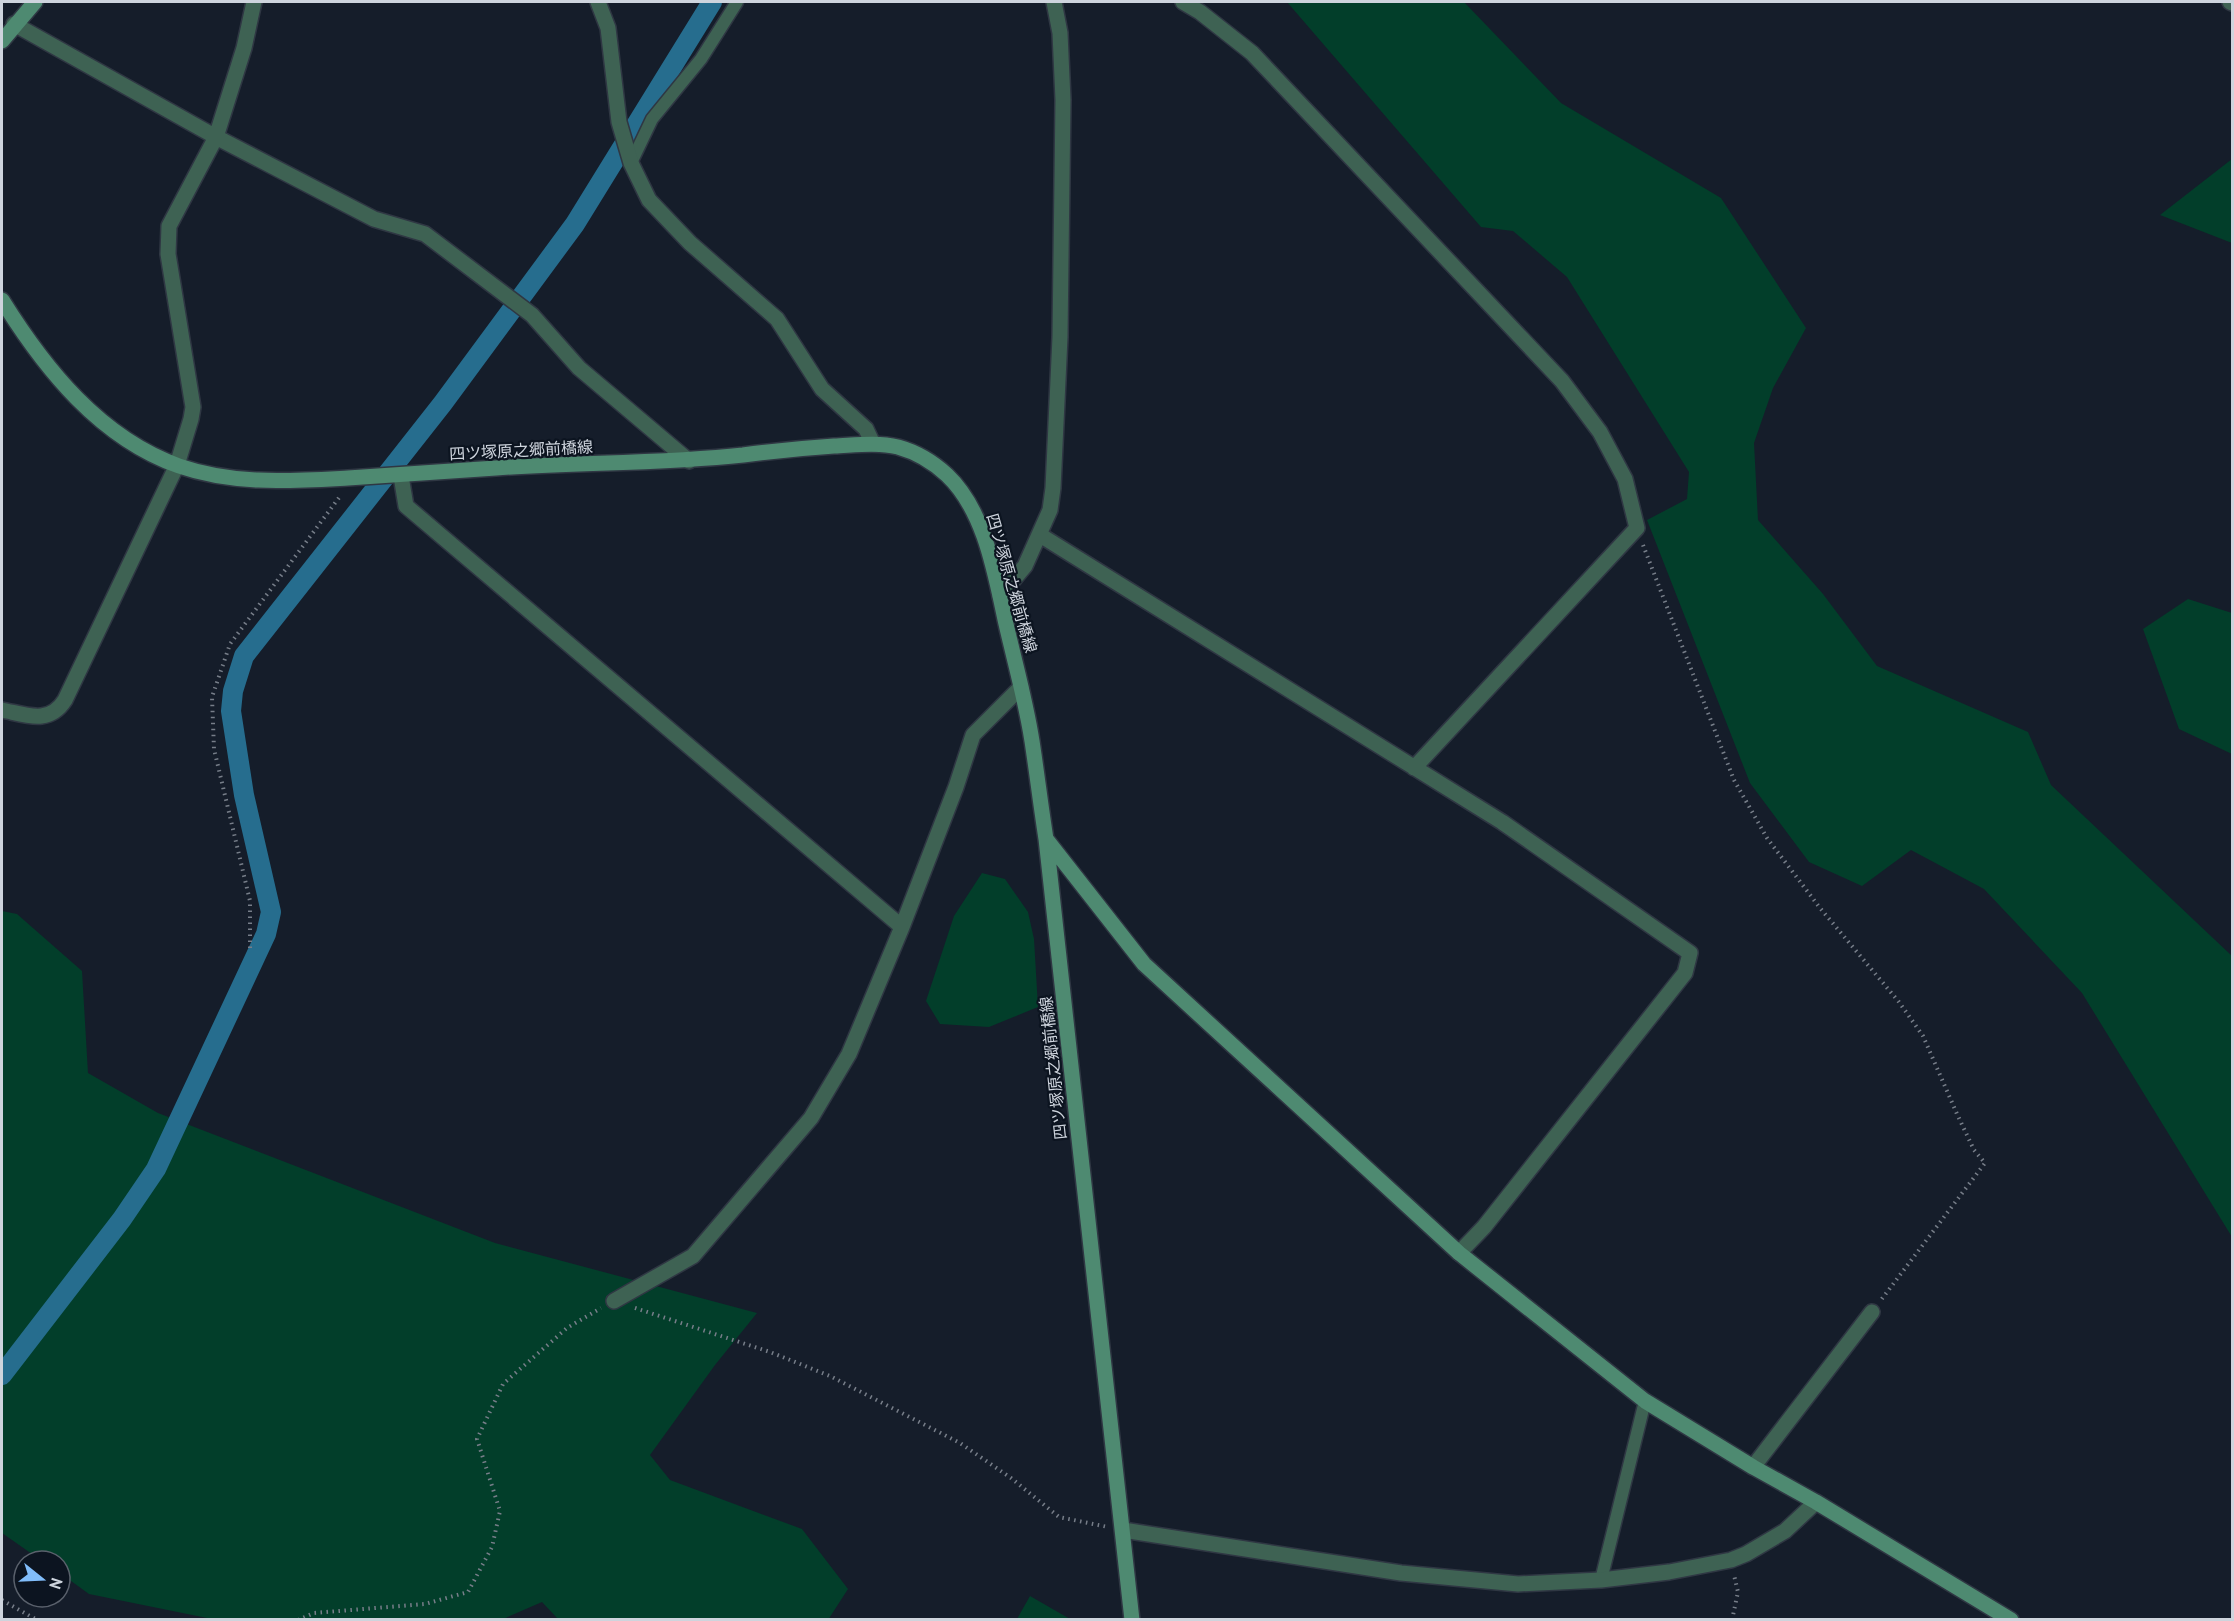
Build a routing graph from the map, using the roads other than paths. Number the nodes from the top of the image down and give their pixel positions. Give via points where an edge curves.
1 (35, 2) edge
2 (254, 2) edge
3 (598, 2) edge
4 (737, 2) edge
5 (1054, 2) edge
6 (1183, 2) edge
7 (14, 24) junction
8 (2, 41) edge
9 (216, 136) junction
10 (631, 163) junction
11 (2, 300) edge
12 (873, 444) junction
13 (689, 461) junction
14 (177, 465) junction
15 (397, 475) junction
16 (1040, 535) junction
17 (1000, 596) junction
18 (1021, 687) junction
19 (2, 710) edge
20 (1414, 768) junction
21 (1046, 839) junction
22 (902, 927) junction
23 (1459, 1253) junction
24 (614, 1301) road end
25 (1872, 1312) road end
26 (1646, 1401) junction
27 (1753, 1467) junction
28 (1816, 1502) junction
29 (1123, 1530) junction
30 (1601, 1580) junction
31 (1132, 1620) edge
32 (2011, 1620) edge

1 - 7 main road
2 - 9 street
3 - 10 street via 608,28 619,122
4 - 10 lane via 701,59 652,119
5 - 16 street via 1060,33 1063,100 1060,337 1053,488
6 - 20 street via 1252,53 1562,381 1600,432 1625,479 1636,528
7 - 8 main road
7 - 9 street
9 - 13 street via 374,219 425,234 532,315 579,368
9 - 14 street via 169,226 168,254 193,407
10 - 12 street via 649,200 690,243 777,319 822,389 866,429
11 - 14 main road, 四ツ塚原之郷前橋線 via 51,371 91,412 121,436
12 - 13 main road, 四ツ塚原之郷前橋線
12 - 17 main road, 四ツ塚原之郷前橋線 via 899,448 928,460 949,477 973,511
13 - 15 main road, 四ツ塚原之郷前橋線 via 500,467
14 - 15 main road, 四ツ塚原之郷前橋線 via 255,481
14 - 19 street via 58,711 37,717
15 - 22 street via 406,506
16 - 17 street via 1025,566
16 - 20 street
17 - 18 main road, 四ツ塚原之郷前橋線
18 - 21 main road, 四ツ塚原之郷前橋線
18 - 22 street via 973,735
20 - 23 street via 1502,822 1690,953 1685,973 1484,1227
21 - 23 main road via 1144,964
21 - 29 main road, 四ツ塚原之郷前橋線
22 - 24 street via 849,1054 812,1118 693,1256
23 - 26 main road
25 - 27 street
26 - 27 main road
26 - 30 lane
27 - 28 main road
28 - 30 street via 1785,1531 1731,1560
28 - 32 main road
29 - 30 street via 1401,1574 1518,1584
29 - 31 main road, 四ツ塚原之郷前橋線

